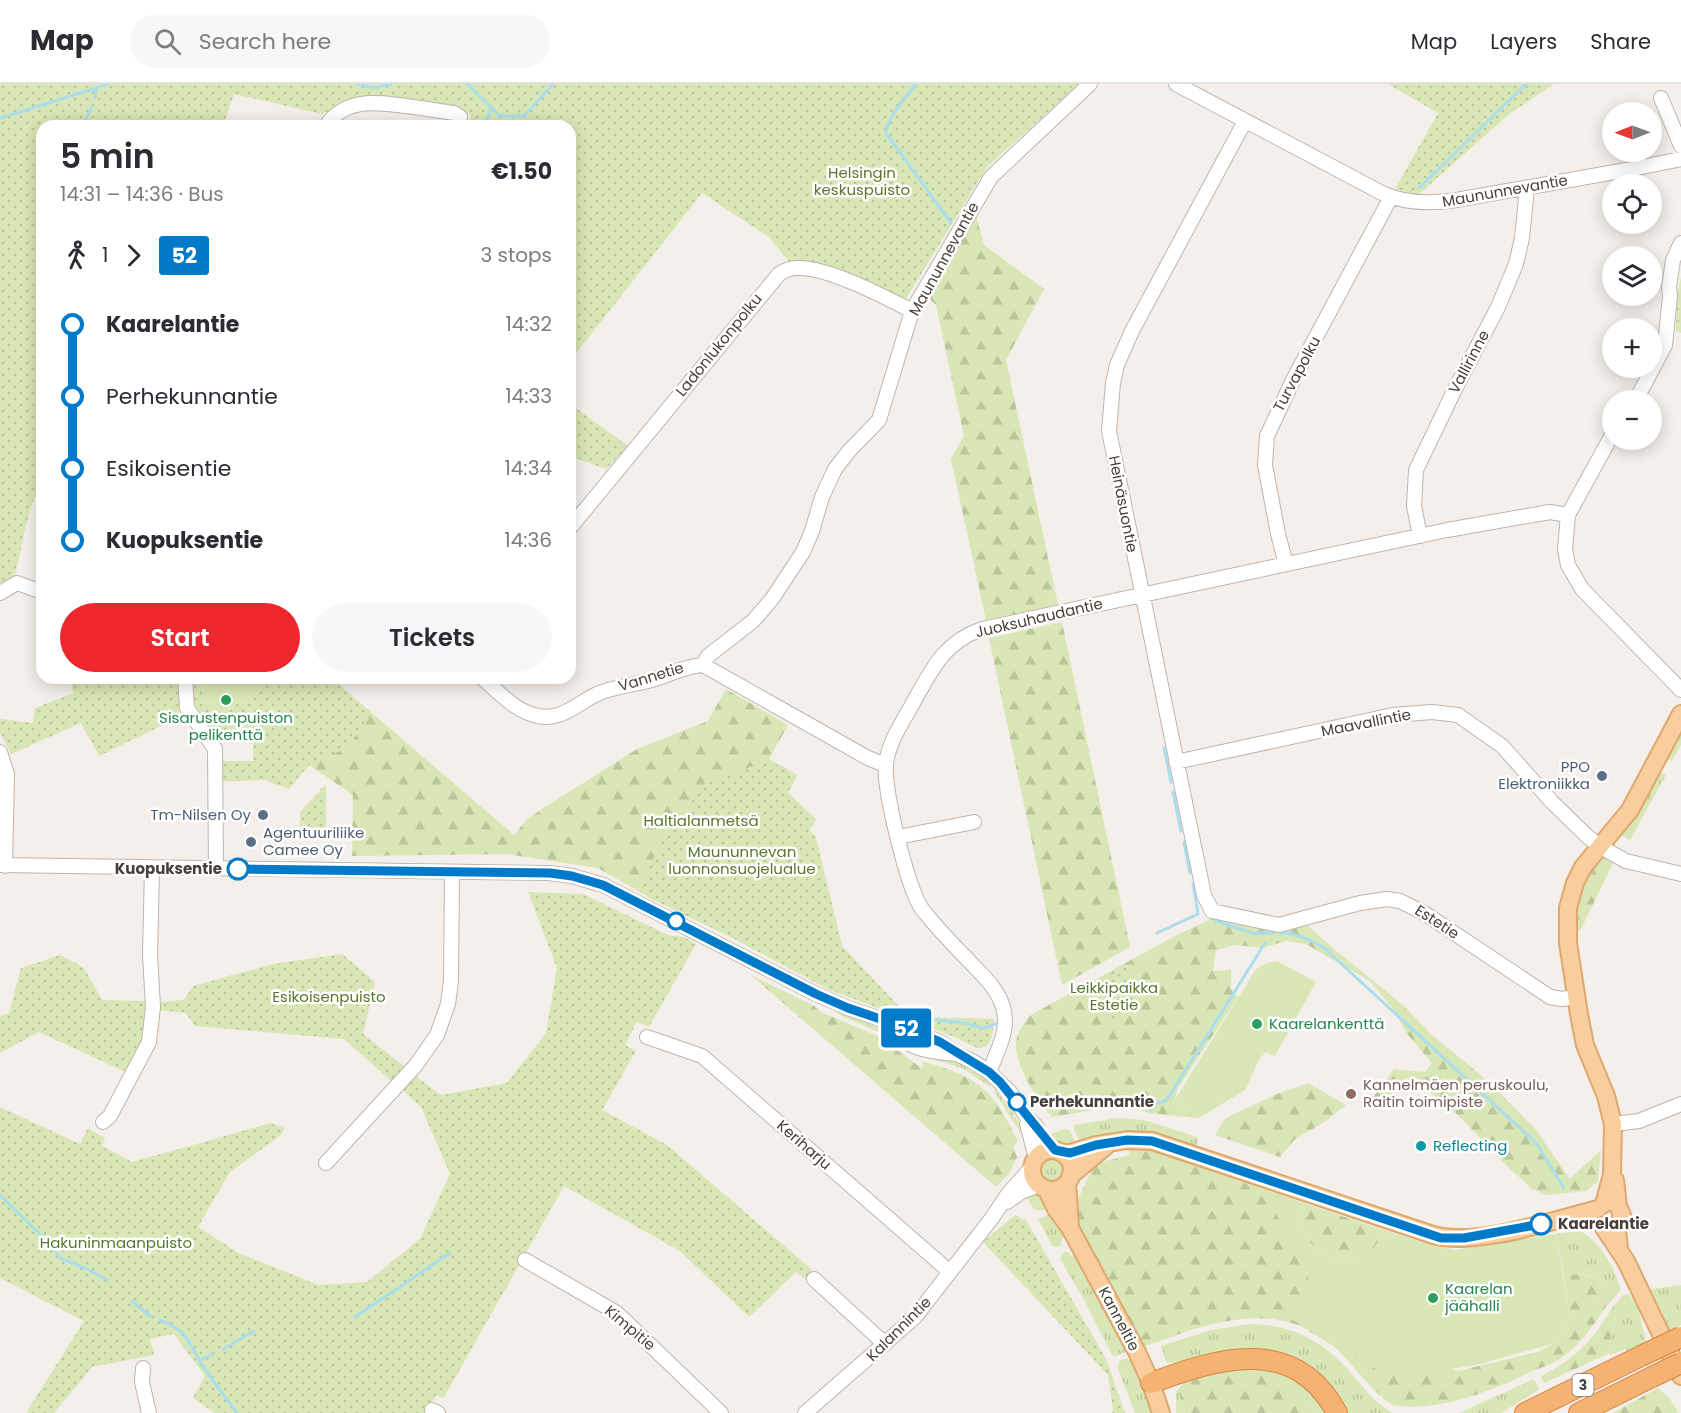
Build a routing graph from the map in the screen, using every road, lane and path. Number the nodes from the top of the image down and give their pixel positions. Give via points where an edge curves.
1 (1090, 84) edge
2 (1176, 84) edge
3 (1660, 98) dead end
4 (332, 120) edge
5 (459, 120) edge
6 (1245, 121) junction
7 (1681, 146) edge
8 (1681, 159) edge
9 (1527, 188) junction
10 (1391, 197) junction
11 (1681, 243) edge
12 (912, 311) junction
13 (1641, 390) edge
14 (1604, 450) edge
15 (1568, 515) junction
16 (576, 521) edge
17 (1420, 536) junction
18 (1286, 564) junction
19 (36, 590) edge
20 (0, 593) edge
21 (1142, 595) junction
22 (703, 665) junction
23 (185, 684) edge
24 (490, 684) edge
25 (1681, 690) edge
26 (1681, 714) edge
27 (0, 752) edge
28 (1176, 762) junction
29 (885, 765) junction
30 (974, 822) dead end
31 (898, 837) junction
32 (1599, 846) junction
33 (3, 866) edge
34 (152, 868) junction
35 (216, 868) junction
36 (452, 872) junction
37 (1681, 874) edge
38 (1212, 911) joint
39 (1576, 998) junction
40 (647, 1037) dead end
41 (989, 1072) junction
42 (1681, 1104) edge
43 (1026, 1116) junction
44 (103, 1122) dead end
45 (1612, 1124) junction
46 (1110, 1144) junction
47 (1058, 1152) junction
48 (1034, 1162) junction
49 (326, 1164) dead end
50 (1069, 1180) junction
51 (1043, 1188) junction
52 (1002, 1205) junction
53 (1607, 1216) junction
54 (1070, 1228) junction
55 (525, 1260) dead end
56 (950, 1272) junction
57 (814, 1279) dead end
58 (1681, 1337) edge
59 (885, 1344) junction
60 (1681, 1363) edge
61 (143, 1368) dead end
62 (1681, 1376) edge
63 (1151, 1383) junction
64 (149, 1413) edge
65 (721, 1413) edge
66 (805, 1413) edge
67 (1161, 1413) edge
68 (1336, 1413) edge
69 (1525, 1413) edge
70 (1579, 1413) edge

1 - 12 street, Maununnevantie via 991,177
2 - 6 street, Maununnevantie
3 - 7 street
4 - 5 street via 339,112 368,103 454,113
6 - 10 street, Maununnevantie
6 - 21 street, Heinäsuontie via 1132,331 1113,383 1109,431
8 - 9 street, Maununnevantie
9 - 10 street, Maununnevantie via 1445,202
9 - 17 street, Vallirinne via 1516,264 1416,470 1414,506
10 - 18 street, Turvapolku via 1267,436 1265,465
11 - 13 street via 1673,260 1665,345
12 - 16 street, Ladonlukonpolku via 824,272 794,267 779,274
12 - 22 street, Maununnevantie via 879,420 835,470 803,552 753,621 708,656
14 - 15 street
15 - 17 street, Juoksuhaudantie via 1550,512
15 - 25 street via 1568,565 1582,589
17 - 18 street, Juoksuhaudantie
18 - 21 street, Juoksuhaudantie
19 - 20 street via 17,583
21 - 28 street, Heinäsuontie
21 - 29 street, Juoksuhaudantie via 982,628 957,640 940,656 930,673 892,743
22 - 24 street, Vannetie via 598,693 570,711 550,717 522,710
22 - 29 street, Vannetie
23 - 35 street via 187,708 215,749
26 - 32 main road via 1630,810
27 - 33 street via 7,774
28 - 32 street, Maavallintie via 1393,715 1458,715 1502,746 1552,802
28 - 38 street, Heinäsuontie via 1204,895
29 - 31 street, Juoksuhaudantie
30 - 31 street
31 - 41 street, Juoksuhaudantie via 908,880 922,909 993,986 1000,999 1004,1028
32 - 37 street, Maavallintie via 1626,861
32 - 39 main road via 1578,875 1568,908
33 - 34 street
34 - 35 street
34 - 44 street via 153,1007 149,1042 110,1116
35 - 36 street
36 - 41 street via 550,873 593,881 816,994 940,1042
36 - 49 street via 450,990 437,1035 416,1065
38 - 39 street, Estetie via 1279,925 1360,903 1400,901 1550,997
39 - 45 main road via 1585,1045 1606,1096
40 - 56 street, Keriharju via 702,1056
41 - 43 street via 1010,1092
42 - 45 street via 1639,1121
43 - 47 street
43 - 48 street
45 - 53 main road
46 - 47 main road
46 - 50 main road
46 - 53 main road via 1152,1141 1441,1238 1464,1238 1566,1219 1592,1222
47 - 48 main road via 1044,1152
47 - 50 main road via 1070,1163
48 - 51 main road via 1034,1179
48 - 52 street, Kalannintie
50 - 51 main road via 1056,1190
50 - 54 main road, Kanneltie
51 - 52 street, Kalannintie via 1021,1192
51 - 54 main road, Kanneltie
52 - 56 street, Kalannintie
53 - 62 main road
54 - 63 main road, Kanneltie
55 - 65 street, Kimpitie via 617,1313
56 - 59 street, Kalannintie via 915,1317
57 - 59 street
58 - 69 highway, 3, bridge
59 - 66 street, Kalannintie
60 - 70 highway, 3, bridge
61 - 64 street
63 - 67 main road, Kanneltie
63 - 68 highway via 1223,1361 1260,1359 1303,1373 1321,1389

